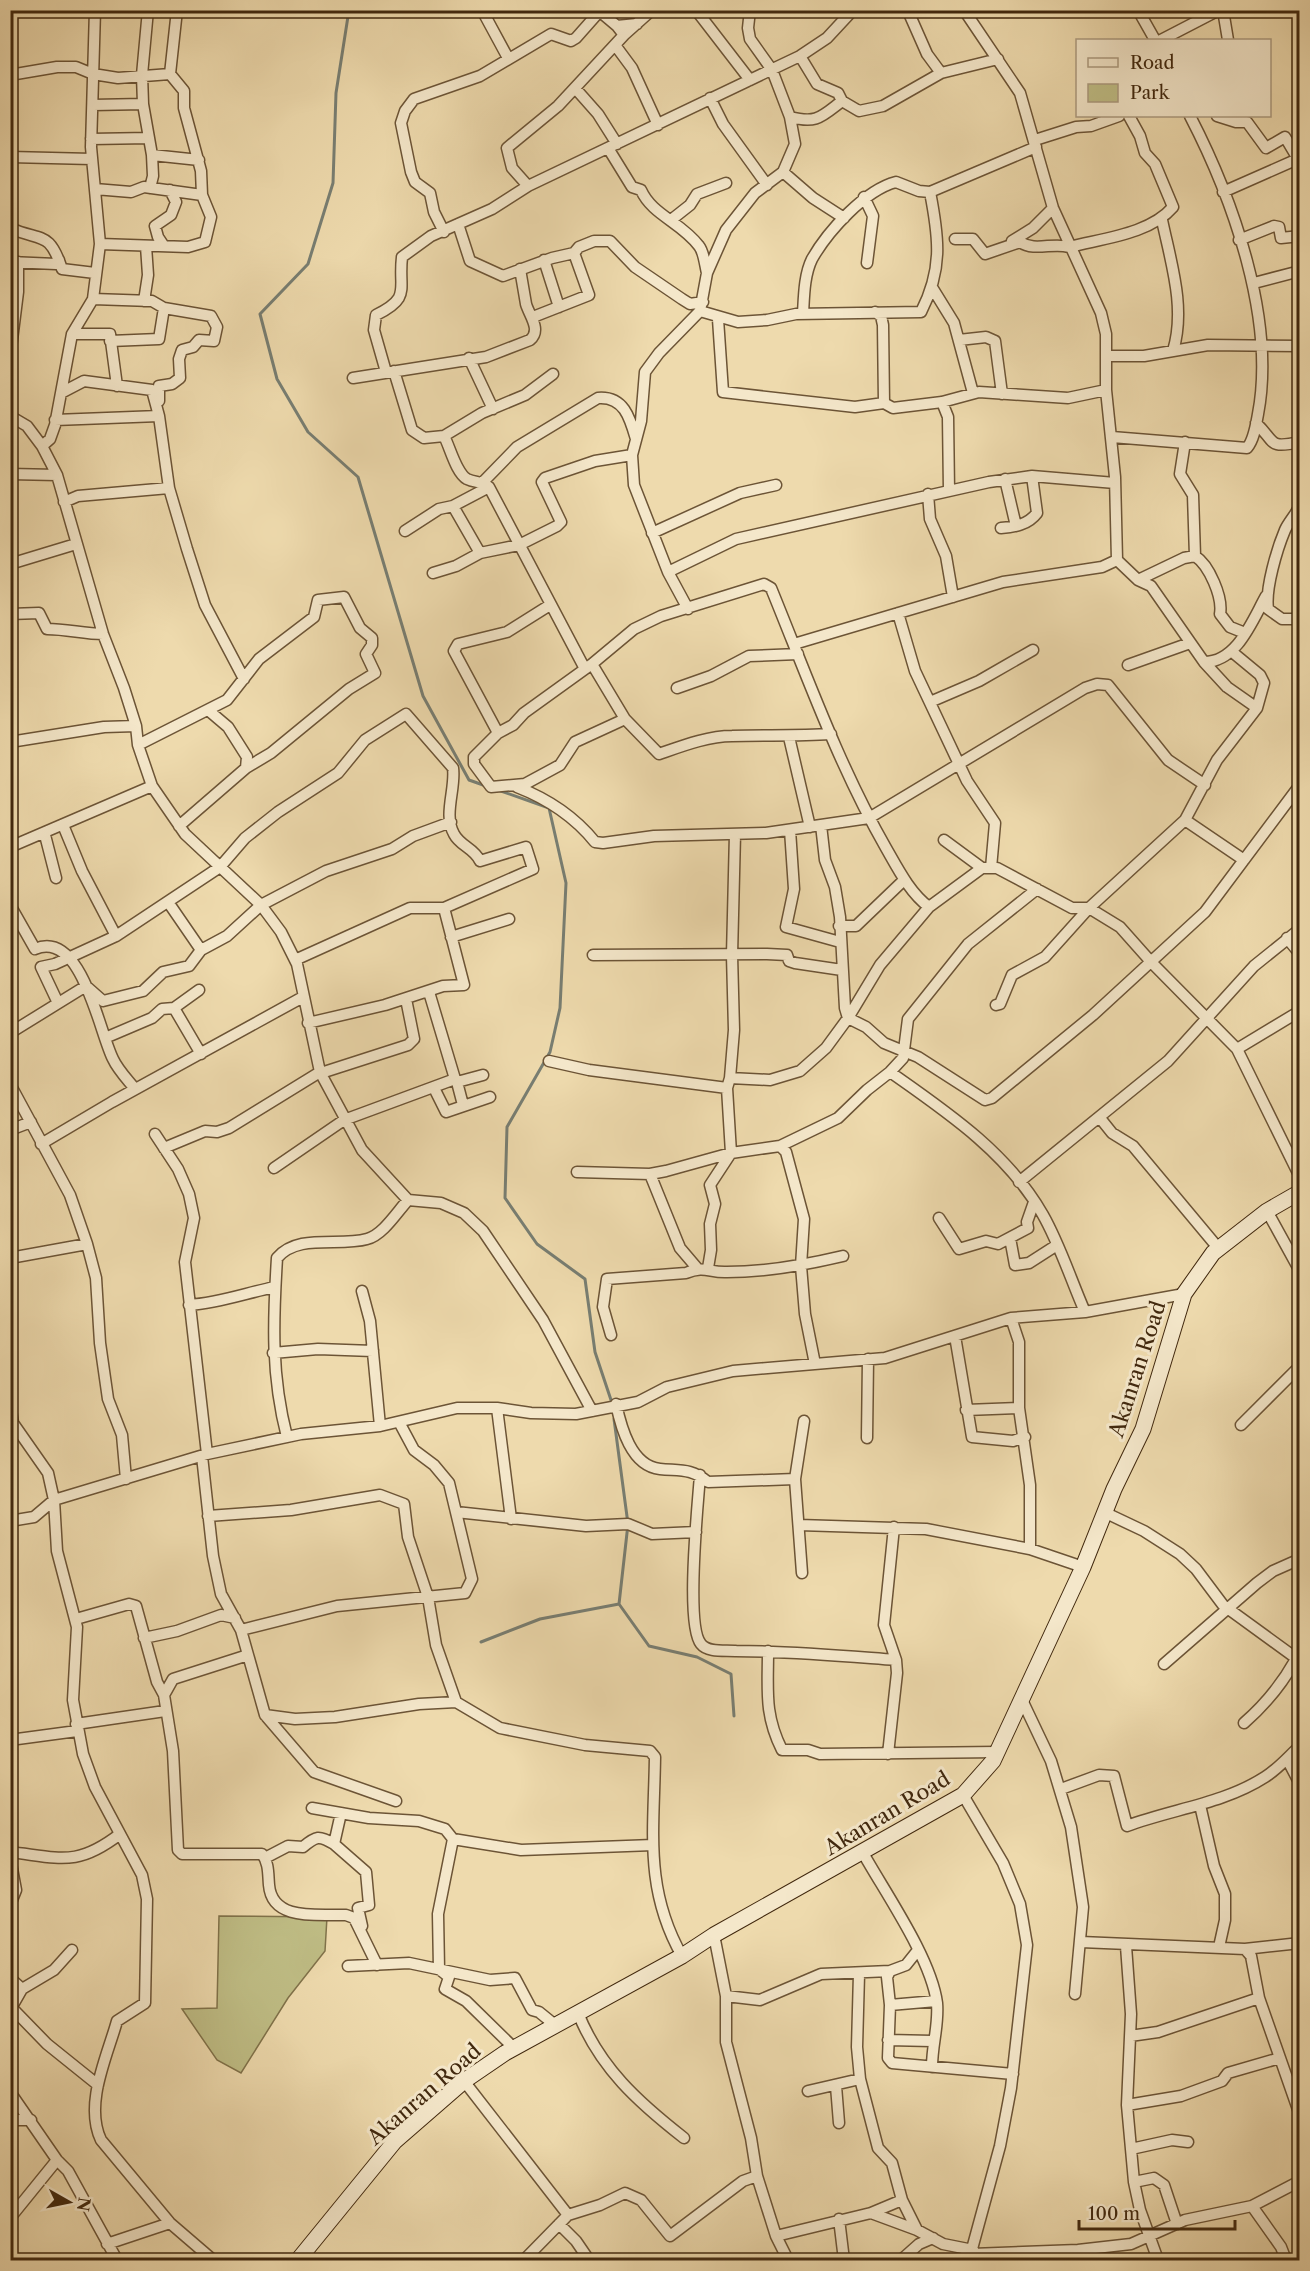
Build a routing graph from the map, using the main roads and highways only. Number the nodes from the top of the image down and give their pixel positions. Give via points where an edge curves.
1 (1299, 1192) edge
2 (298, 2260) edge

1 - 2 main road, Akanran Road via 1267,1211 1219,1249 1184,1294 1143,1429 1083,1568 998,1752 963,1795 514,2048 464,2081 394,2141

